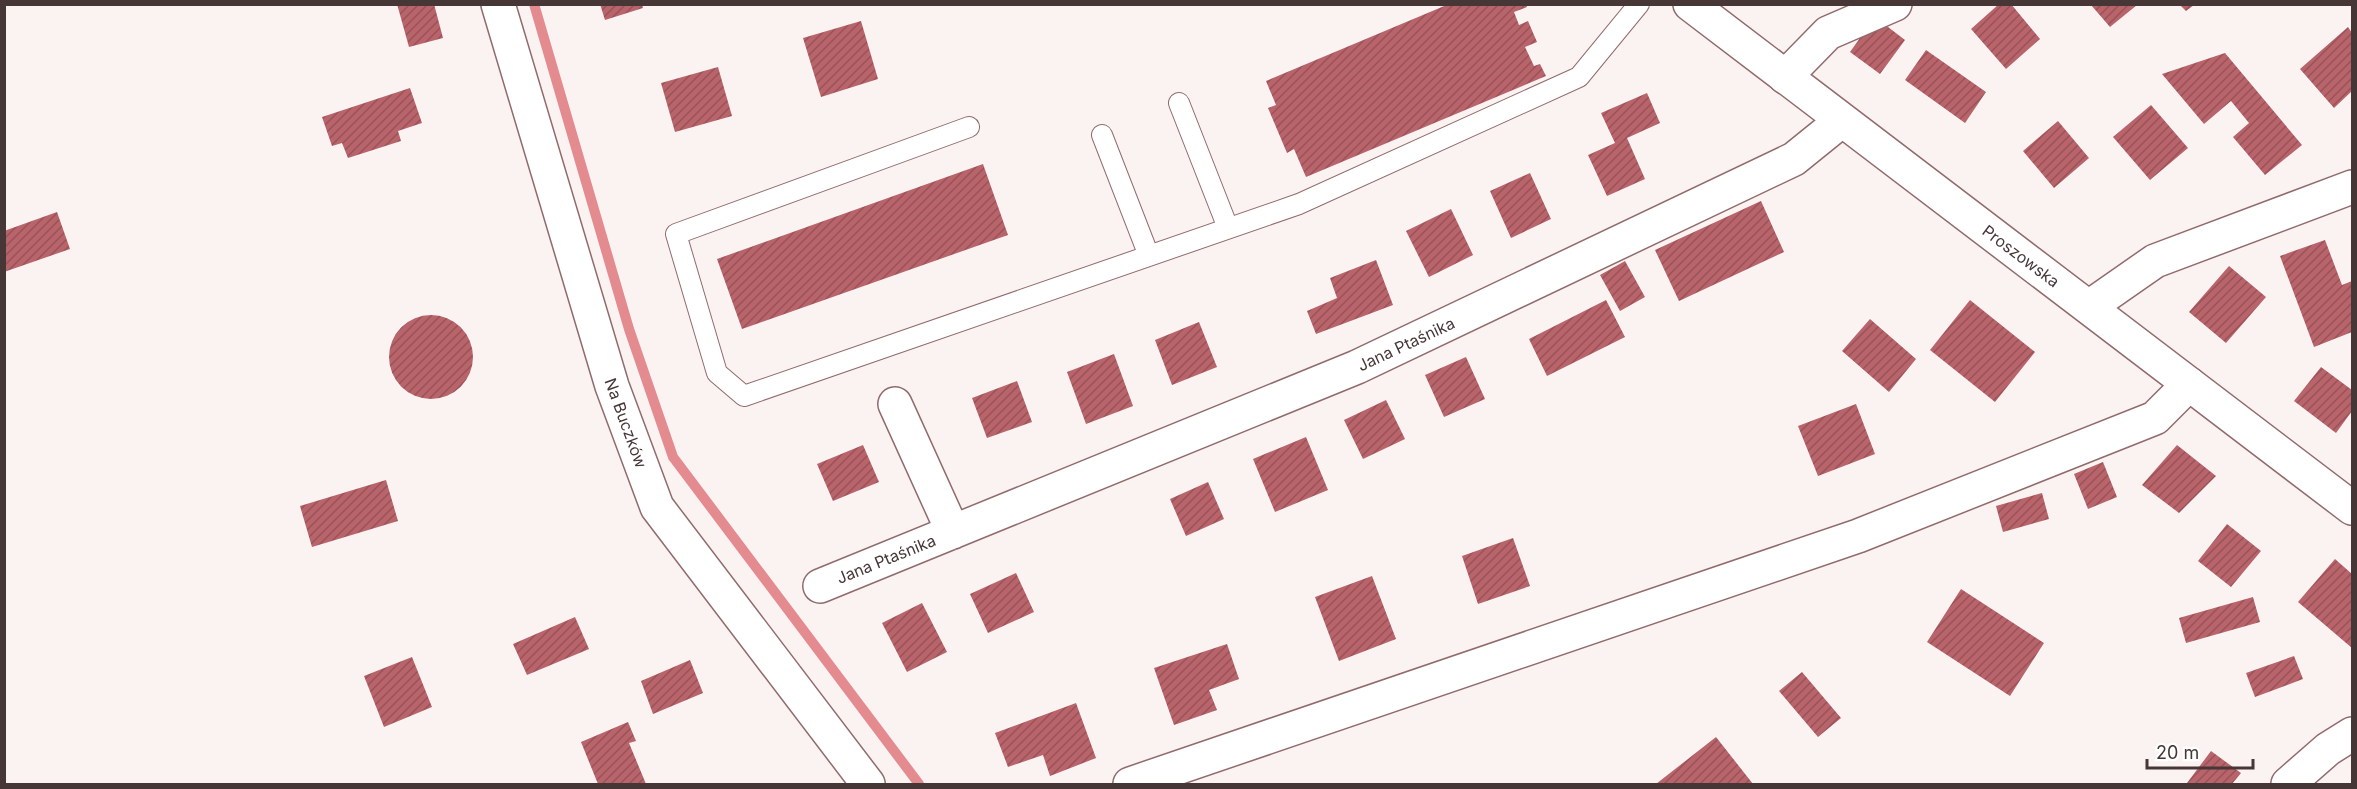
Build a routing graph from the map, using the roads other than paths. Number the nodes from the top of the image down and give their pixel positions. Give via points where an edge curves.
1 (498, 4) edge
2 (1639, 4) edge
3 (1690, 4) edge
4 (1895, 4) edge
5 (1785, 77) junction
6 (1179, 103) dead end
7 (1842, 121) junction
8 (969, 127) dead end
9 (1102, 135) dead end
10 (2352, 187) edge
11 (1228, 228) junction
12 (1149, 256) junction
13 (2089, 307) junction
14 (2189, 384) junction
15 (895, 404) dead end
16 (2352, 508) edge
17 (953, 532) junction
18 (820, 586) dead end
19 (2352, 734) edge
20 (868, 784) edge
21 (1130, 784) edge
22 (2288, 784) edge

1 - 20 street, Na Buczków via 612,386 657,507
2 - 11 lane via 1579,77 1299,204
3 - 5 street, Proszowska
4 - 5 street via 1828,33
5 - 7 street, Proszowska
6 - 11 lane
7 - 13 street, Proszowska
7 - 17 street, Jana Ptaśnika via 1794,159 1357,367
8 - 12 lane via 676,234 717,373 744,396
9 - 12 lane
10 - 13 street via 2155,261
11 - 12 lane
13 - 14 street, Proszowska
14 - 16 street, Proszowska
14 - 21 street via 2155,418 1858,536
15 - 17 street, Jana Ptaśnika
17 - 18 street, Jana Ptaśnika
19 - 22 street

